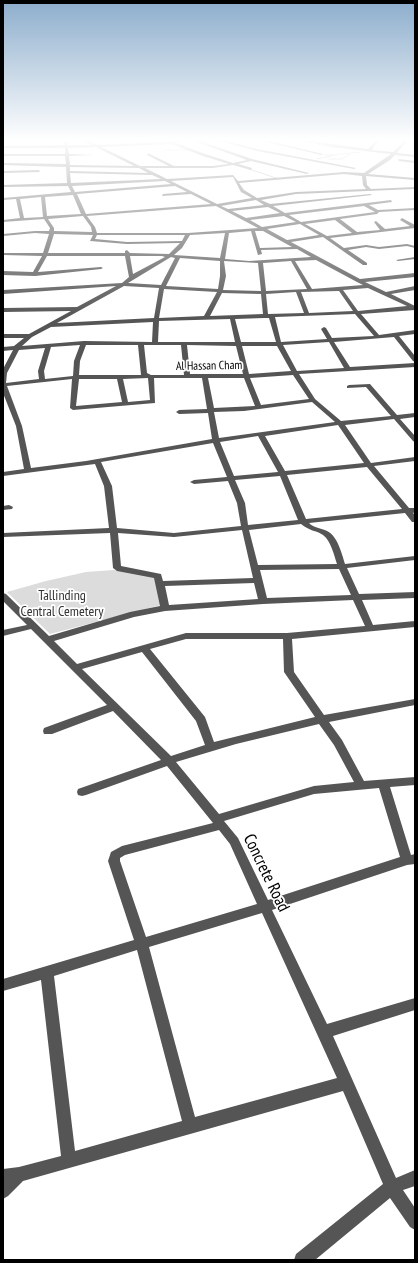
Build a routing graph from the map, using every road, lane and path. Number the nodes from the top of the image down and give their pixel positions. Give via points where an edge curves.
1 (18, 200) edge
2 (44, 200) edge
3 (78, 200) edge
4 (206, 200) edge
5 (250, 200) edge
6 (258, 200) edge
7 (323, 200) edge
8 (391, 201) dead end
9 (364, 204) junction
10 (217, 205) junction
11 (269, 206) junction
12 (415, 209) edge
13 (228, 210) junction
14 (378, 211) junction
15 (285, 214) junction
16 (84, 215) junction
17 (45, 218) junction
18 (336, 218) junction
19 (245, 219) junction
20 (402, 219) dead end
21 (22, 220) junction
22 (3, 222) edge
23 (376, 222) dead end
24 (301, 223) junction
25 (415, 227) edge
26 (264, 229) junction
27 (253, 231) junction
28 (384, 231) junction
29 (227, 232) junction
30 (52, 233) junction
31 (95, 234) junction
32 (188, 234) junction
33 (356, 234) junction
34 (3, 235) edge
35 (127, 235) junction
36 (324, 237) junction
37 (287, 241) junction
38 (183, 242) junction
39 (127, 243) junction
40 (415, 247) edge
41 (299, 248) junction
42 (344, 249) junction
43 (258, 250) junction
44 (3, 254) edge
45 (45, 254) junction
46 (127, 255) junction
47 (168, 256) junction
48 (178, 257) junction
49 (317, 258) junction
50 (415, 258) edge
51 (292, 259) junction
52 (398, 260) dead end
53 (222, 261) junction
54 (261, 261) junction
55 (365, 264) dead end
56 (101, 268) dead end
57 (3, 273) edge
58 (35, 274) junction
59 (415, 275) edge
60 (131, 276) junction
61 (359, 281) junction
62 (123, 284) junction
63 (370, 286) junction
64 (162, 288) junction
65 (415, 288) edge
66 (340, 289) junction
67 (220, 291) junction
68 (298, 291) junction
69 (311, 291) junction
70 (3, 292) edge
71 (263, 292) junction
72 (385, 294) junction
73 (414, 306) edge
74 (80, 309) junction
75 (3, 310) edge
76 (356, 312) junction
77 (307, 315) junction
78 (232, 317) junction
79 (269, 317) junction
80 (206, 318) junction
81 (156, 320) junction
82 (51, 325) junction
83 (324, 329) dead end
84 (415, 332) edge
85 (395, 334) junction
86 (3, 336) edge
87 (30, 336) junction
88 (378, 337) junction
89 (332, 341) junction
90 (84, 343) junction
91 (141, 343) junction
92 (154, 343) junction
93 (184, 343) junction
94 (279, 344) junction
95 (239, 345) junction
96 (48, 346) junction
97 (17, 347) junction
98 (3, 349) edge
99 (415, 360) edge
100 (415, 365) edge
101 (348, 370) junction
102 (295, 373) junction
103 (246, 376) junction
104 (76, 377) junction
105 (120, 377) junction
106 (151, 377) junction
107 (187, 377) junction
108 (205, 377) junction
109 (42, 380) junction
110 (3, 385) edge
111 (349, 387) dead end
112 (313, 400) junction
113 (125, 403) junction
114 (259, 407) junction
115 (211, 411) junction
116 (179, 412) dead end
117 (415, 415) edge
118 (395, 417) junction
119 (340, 423) junction
120 (261, 435) junction
121 (415, 440) edge
122 (216, 441) junction
123 (415, 459) edge
124 (97, 460) junction
125 (369, 465) junction
126 (28, 471) junction
127 (3, 474) edge
128 (283, 474) junction
129 (231, 478) junction
130 (194, 482) dead end
131 (412, 510) edge
132 (415, 520) edge
133 (303, 522) junction
134 (245, 528) junction
135 (114, 530) junction
136 (3, 535) edge
137 (415, 558) edge
138 (342, 566) junction
139 (254, 568) junction
140 (257, 580) junction
141 (160, 584) junction
142 (415, 595) edge
143 (3, 596) edge
144 (356, 598) junction
145 (263, 601) junction
146 (165, 608) junction
147 (415, 624) edge
148 (34, 626) junction
149 (370, 628) junction
150 (3, 633) edge
151 (287, 636) junction
152 (48, 640) junction
153 (144, 648) junction
154 (74, 668) junction
155 (415, 702) edge
156 (113, 707) junction
157 (320, 719) junction
158 (48, 731) dead end
159 (211, 747) junction
160 (169, 761) junction
161 (415, 781) edge
162 (383, 783) junction
163 (361, 785) junction
164 (82, 792) dead end
165 (219, 822) junction
166 (411, 860) edge
167 (264, 907) junction
168 (142, 944) junction
169 (48, 972) junction
170 (3, 985) edge
171 (415, 1004) edge
172 (324, 1032) junction
173 (346, 1083) junction
174 (190, 1126) junction
175 (68, 1162) junction
176 (19, 1176) junction
177 (3, 1177) edge
178 (415, 1178) edge
179 (392, 1187) junction
180 (3, 1191) edge
181 (415, 1222) edge
182 (302, 1260) edge

1 - 21 street
2 - 17 street
3 - 16 street
4 - 10 street
5 - 10 street
6 - 11 street
7 - 11 street
8 - 9 street
9 - 14 street
9 - 15 street
10 - 13 street
10 - 16 street
11 - 13 street
11 - 15 street
12 - 14 street
13 - 19 street
14 - 18 street
15 - 19 street
15 - 24 street
16 - 17 street
16 - 31 street
17 - 21 street
17 - 30 street via 52,228
18 - 24 street
18 - 33 street
19 - 26 street
20 - 25 street
21 - 22 street
23 - 28 street
24 - 26 street
24 - 36 street
25 - 28 street
26 - 27 street
26 - 37 street
27 - 29 street
27 - 43 street
28 - 33 street
29 - 32 street
29 - 53 street
30 - 31 street
30 - 34 street
30 - 45 street
31 - 35 street
31 - 39 street via 92,240 94,241
32 - 35 street
32 - 38 street
33 - 36 street
35 - 39 street
36 - 37 street
36 - 42 street
37 - 41 street
38 - 39 street
38 - 47 street
39 - 46 street
40 - 42 street via 366,246
41 - 43 street
41 - 49 street
42 - 55 street
43 - 54 street
44 - 45 street
45 - 46 street
45 - 58 street
46 - 47 street
46 - 60 street
47 - 48 street
47 - 60 street
48 - 53 street
48 - 64 street
49 - 51 street
49 - 61 street
50 - 52 street
51 - 54 street
51 - 69 street
53 - 54 street
53 - 67 street
54 - 71 street
56 - 58 street
57 - 58 street
59 - 61 street
60 - 62 street
61 - 63 street
62 - 64 street
62 - 70 street
62 - 74 street
63 - 66 street
63 - 72 street
64 - 67 street
64 - 81 street
65 - 72 street
66 - 69 street
66 - 76 street
67 - 71 street
67 - 80 street
68 - 69 street
68 - 71 street
68 - 77 street
71 - 79 street
72 - 73 street
73 - 76 street
74 - 75 street
74 - 82 street
76 - 77 street
76 - 88 street
77 - 79 street
78 - 79 street
78 - 80 street
78 - 95 street
79 - 94 street
80 - 81 street
81 - 82 street
81 - 92 street
82 - 87 street
83 - 89 street
84 - 85 street
85 - 88 street
85 - 99 street
86 - 87 street
87 - 97 street
88 - 89 street
89 - 94 street
89 - 101 street
90 - 91 street
90 - 96 street
90 - 104 street via 77,361
91 - 92 street
91 - 106 street via 144,374
92 - 93 street
93 - 95 street
93 - 107 street
94 - 95 street
94 - 102 street
95 - 103 street
96 - 97 street
96 - 109 street via 40,371
97 - 98 street
97 - 110 street via 4,374
100 - 101 street, Al Hassan Cham
101 - 102 street, Al Hassan Cham
102 - 103 street, Al Hassan Cham
102 - 112 street
103 - 108 street, Al Hassan Cham
103 - 114 street
104 - 105 street, Al Hassan Cham
104 - 109 street, Al Hassan Cham
104 - 113 street via 73,408
105 - 106 street, Al Hassan Cham
105 - 113 street
106 - 107 street, Al Hassan Cham
106 - 113 street via 153,402
107 - 108 street, Al Hassan Cham
108 - 115 street
109 - 110 street, Al Hassan Cham
110 - 126 street via 19,426
111 - 118 street via 368,385
112 - 114 street
112 - 119 street
114 - 115 street
115 - 116 street
115 - 122 street
117 - 118 street
118 - 119 street
118 - 121 street
119 - 120 street
119 - 125 street
120 - 122 street
120 - 128 street
122 - 124 street
122 - 129 street
123 - 125 street
124 - 126 street
124 - 135 street via 108,486
125 - 128 street
125 - 131 street
126 - 127 street
128 - 129 street
128 - 133 street
129 - 130 street
129 - 134 street via 241,503
131 - 132 street
131 - 133 street
133 - 134 street
133 - 138 street via 310,528 326,533 334,544
134 - 135 street via 174,535
134 - 139 street
135 - 136 street
135 - 141 street via 117,568 158,576
137 - 138 street
138 - 139 street
138 - 144 street
139 - 140 street
140 - 141 street
140 - 145 street
141 - 146 street
142 - 144 street
143 - 148 street, Concrete Road
144 - 145 street
144 - 149 street
145 - 146 street
146 - 152 street via 133,614
147 - 149 street
148 - 150 street
148 - 152 street, Concrete Road
149 - 151 street
151 - 153 street via 186,636
151 - 157 street via 289,672
152 - 154 street, Concrete Road
153 - 154 street
153 - 159 street via 201,720
154 - 156 street, Concrete Road
155 - 157 street
156 - 158 street
156 - 160 street, Concrete Road
157 - 159 street
157 - 163 street via 338,743
159 - 160 street
160 - 164 street
160 - 165 street, Concrete Road
161 - 162 street
162 - 163 street
162 - 166 street
163 - 165 street via 314,790
165 - 167 street, Concrete Road via 234,841
165 - 168 street via 115,855 114,862
166 - 167 street
167 - 168 street
167 - 172 street, Concrete Road
168 - 169 street
168 - 174 street
169 - 170 street
169 - 175 street
171 - 172 street
172 - 173 street, Concrete Road
173 - 174 street
173 - 179 street, Concrete Road
174 - 175 street
175 - 176 street
176 - 177 street
176 - 180 street
178 - 179 street
179 - 181 street, Concrete Road
179 - 182 street

